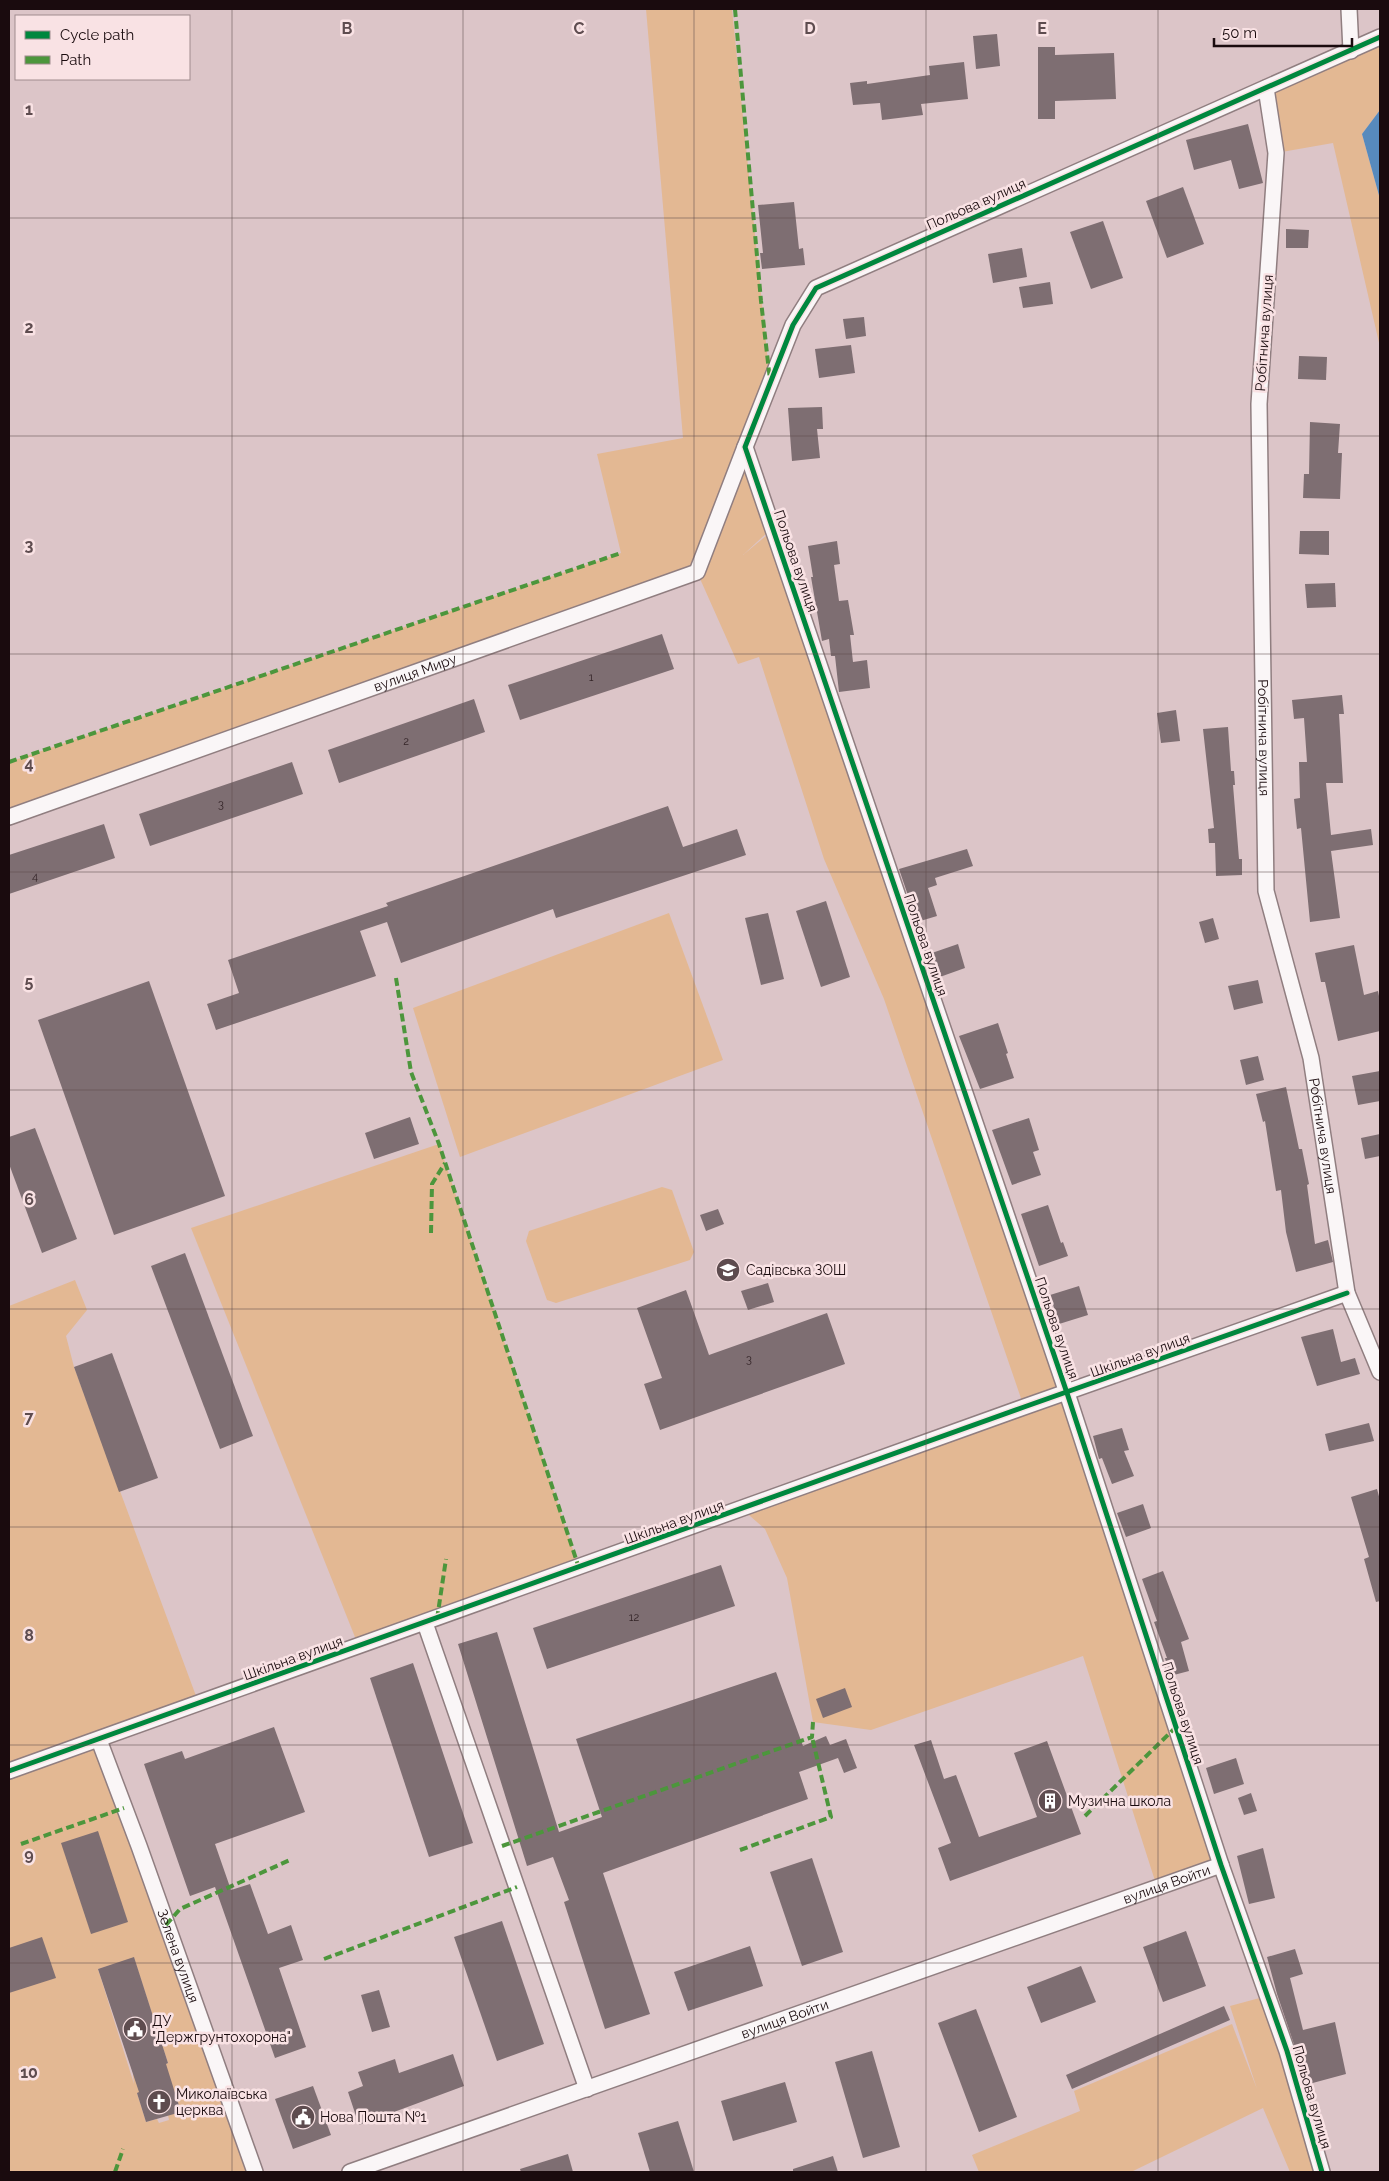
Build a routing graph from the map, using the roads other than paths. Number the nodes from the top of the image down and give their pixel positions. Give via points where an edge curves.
1 (1349, 9) edge
2 (1380, 37) edge
3 (1351, 51) junction
4 (1266, 88) junction
5 (745, 447) junction
6 (9, 818) edge
7 (1347, 1293) junction
8 (1380, 1372) edge
9 (1067, 1393) junction
10 (424, 1623) junction
11 (99, 1740) junction
12 (9, 1771) edge
13 (1221, 1865) junction
14 (587, 2089) junction
15 (255, 2172) edge
16 (350, 2172) edge
17 (1322, 2172) edge

1 - 3 street
2 - 3 street, Польова вулиця
3 - 4 street, Польова вулиця
4 - 5 street, Польова вулиця via 816,288 792,325
4 - 7 street, Робітнича вулиця via 1276,153 1259,404 1266,891 1311,1058
5 - 6 street, вулиця Миру via 697,572
5 - 9 street, Польова вулиця
7 - 8 street, Робітнича вулиця
7 - 9 street, Шкільна вулиця
9 - 10 street, Шкільна вулиця
9 - 13 street, Польова вулиця
10 - 11 street, Шкільна вулиця
10 - 14 street
11 - 12 street, Шкільна вулиця
11 - 15 street, Зелена вулиця
13 - 14 street, вулиця Войти
13 - 17 street, Польова вулиця via 1287,2051
14 - 16 street, вулиця Войти

